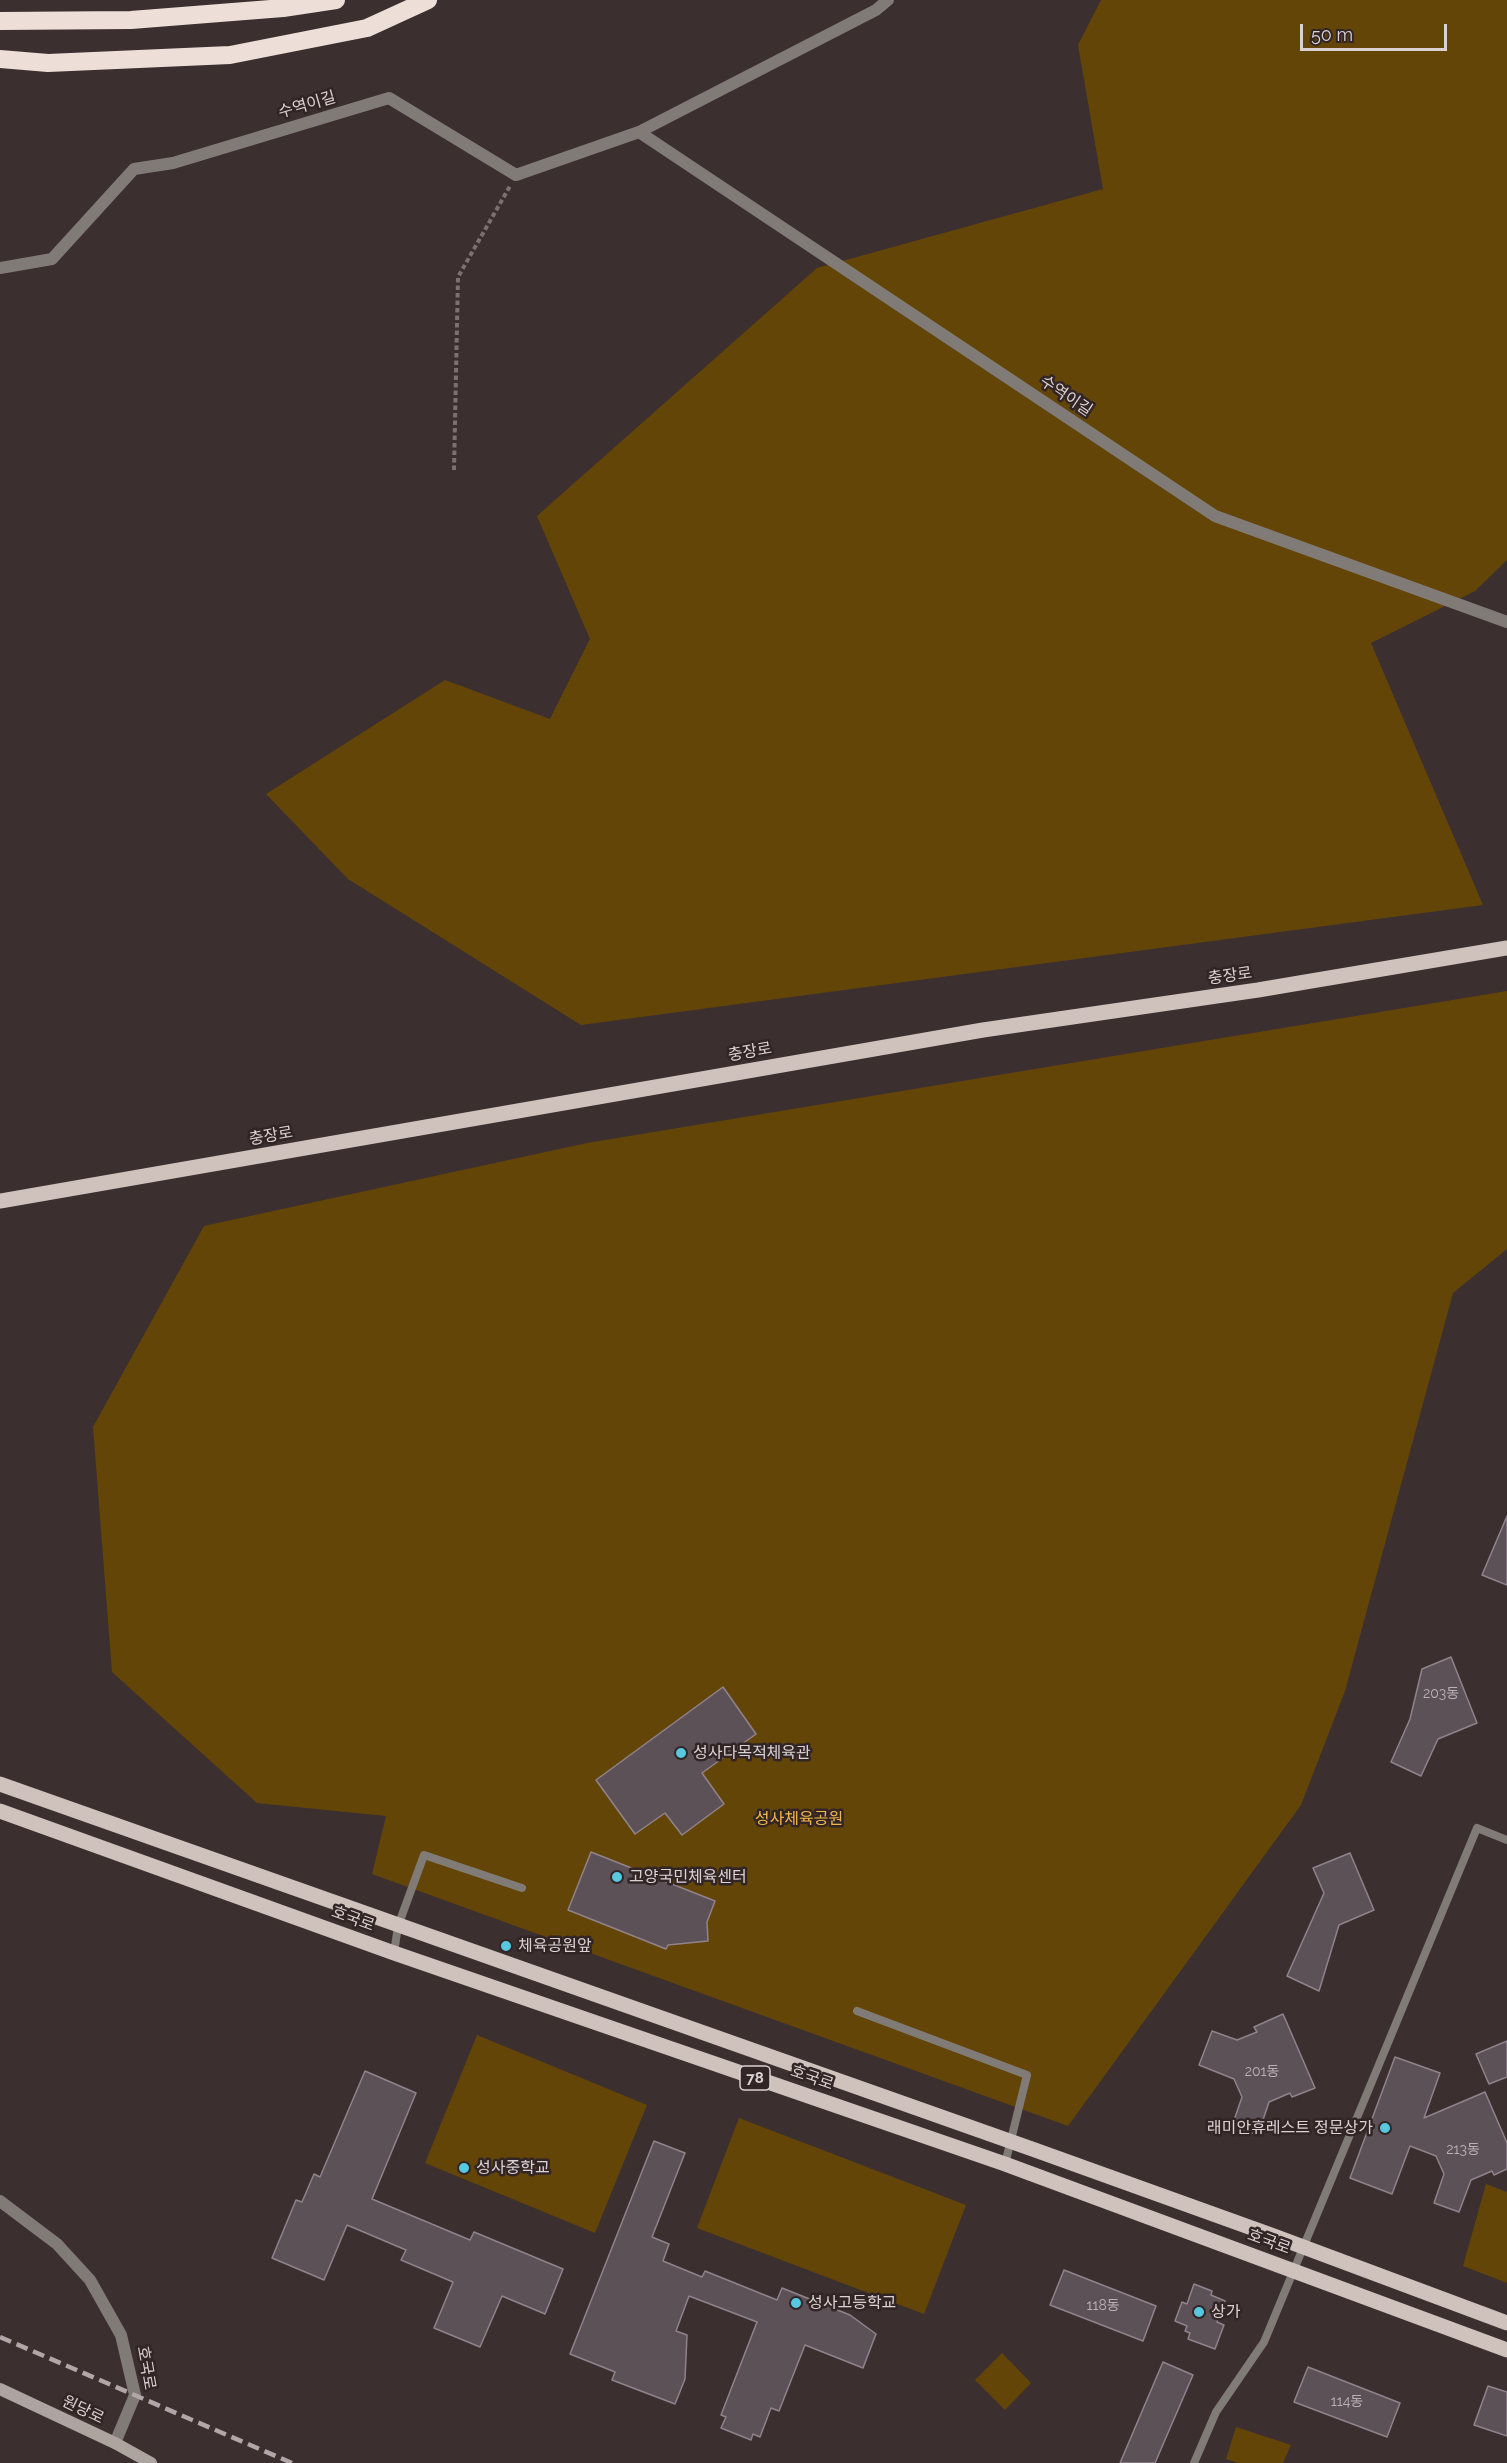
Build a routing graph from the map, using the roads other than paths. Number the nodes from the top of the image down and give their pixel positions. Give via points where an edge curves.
1 (336, 0) edge
2 (428, 0) edge
3 (888, 0) edge
4 (0, 21) edge
5 (0, 59) edge
6 (639, 132) junction
7 (0, 268) edge
8 (1507, 622) edge
9 (1507, 948) edge
10 (0, 1201) edge
11 (0, 1784) edge
12 (0, 1812) edge
13 (1507, 1840) edge
14 (522, 1888) dead end
15 (398, 1926) junction
16 (394, 1953) junction
17 (857, 2011) dead end
18 (1011, 2141) junction
19 (1005, 2164) junction
20 (0, 2201) edge
21 (1304, 2247) junction
22 (1295, 2271) junction
23 (1507, 2323) edge
24 (1507, 2350) edge
25 (0, 2389) edge
26 (115, 2443) junction
27 (151, 2463) edge
28 (1194, 2463) edge

1 - 4 highway via 131,20
2 - 5 highway via 367,28 230,55 48,63
3 - 6 street via 876,10
6 - 7 street, 수역이길 via 516,175 389,98 173,163 134,169 52,260
6 - 8 street, 수역이길 via 1215,516
9 - 10 main road, 충장로 via 972,1032
11 - 15 main road, 호국로 / 78
12 - 16 main road, 호국로 / 78
13 - 21 lane via 1477,1828
14 - 15 lane via 424,1855
15 - 16 lane
15 - 18 main road, 호국로 / 78
16 - 19 main road, 호국로 / 78
17 - 18 lane via 1027,2075
18 - 19 lane
18 - 21 main road, 호국로 / 78
19 - 22 main road, 호국로 / 78
20 - 26 street, 호국로 via 57,2244 90,2280 121,2335 135,2395
21 - 22 lane
21 - 23 main road, 호국로 / 78
22 - 24 main road, 호국로 / 78
22 - 28 lane via 1264,2342 1216,2412
25 - 26 main road, 원당로
26 - 27 main road, 원당로

